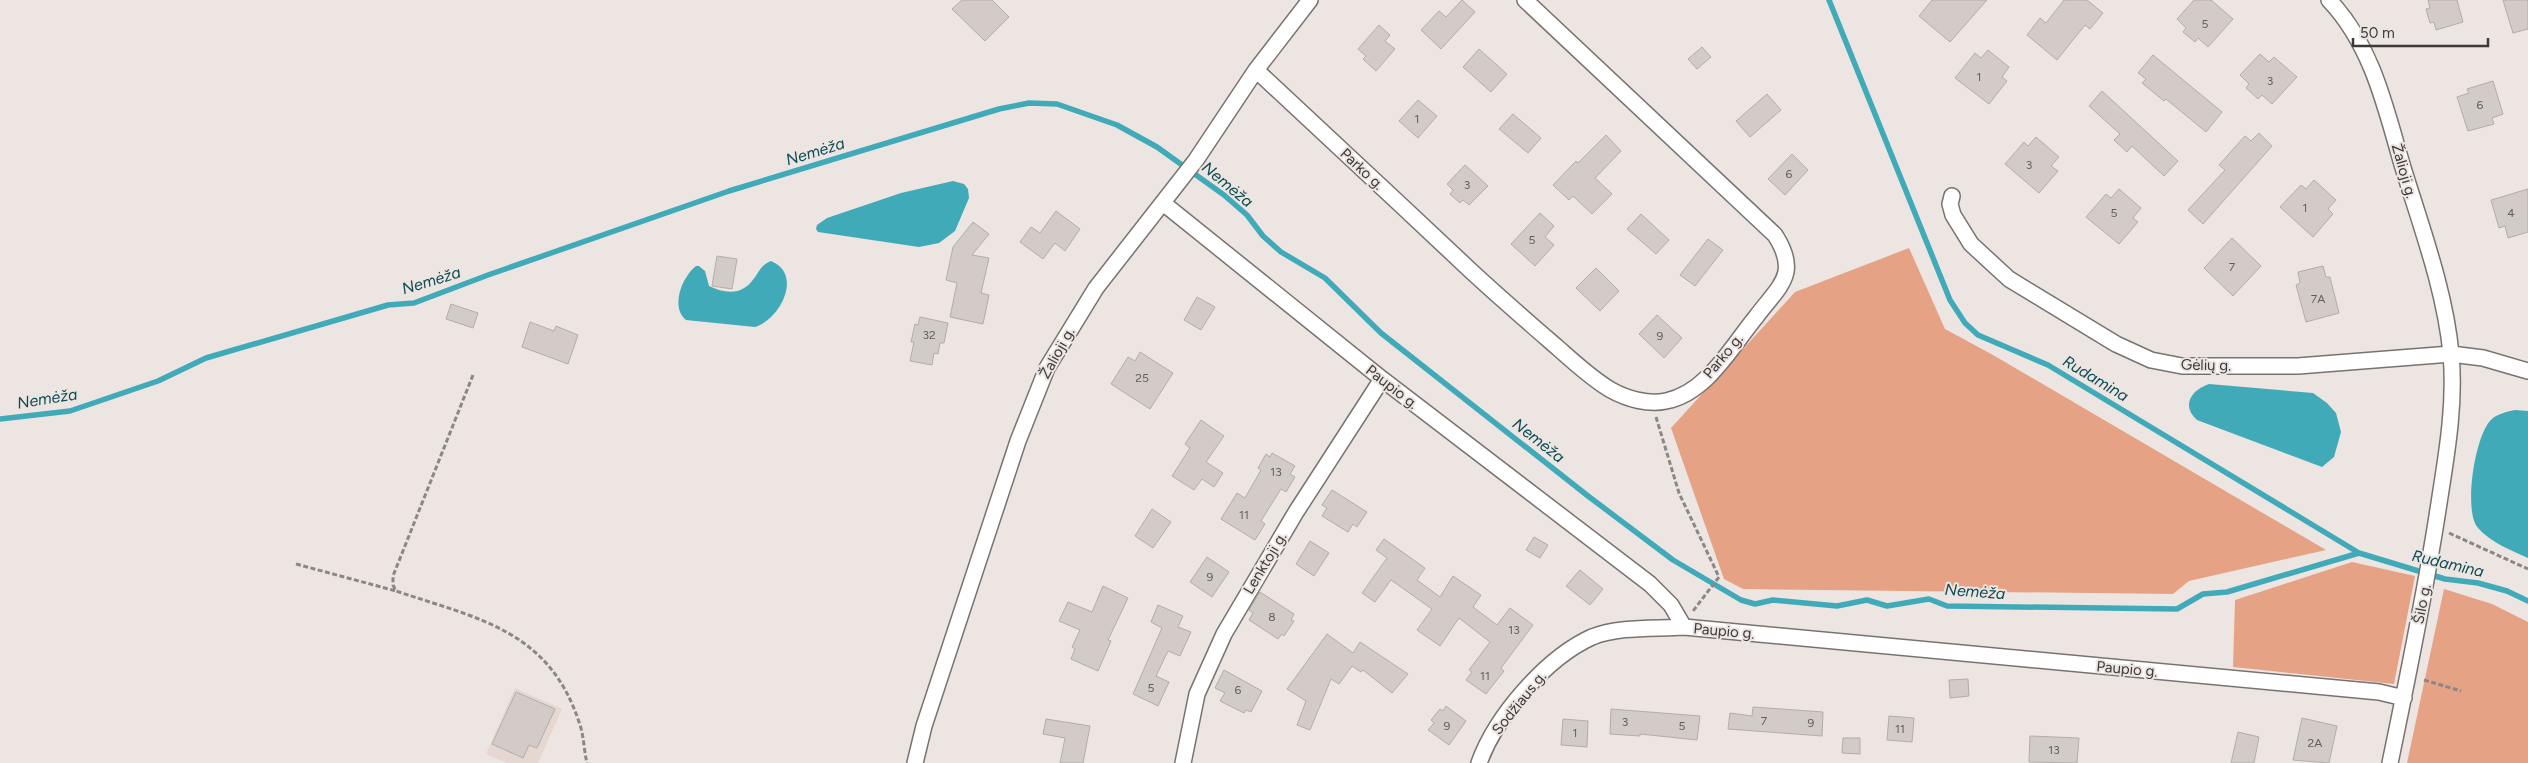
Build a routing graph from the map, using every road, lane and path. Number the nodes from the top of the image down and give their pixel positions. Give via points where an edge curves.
1 (1310, 0) edge
2 (1525, 0) edge
3 (2329, 0) edge
4 (1256, 70) junction
5 (1952, 196) dead end
6 (1164, 203) junction
7 (2451, 354) junction
8 (2528, 371) edge
9 (473, 375) dead end
10 (1382, 379) junction
11 (1650, 402) junction
12 (2435, 526) junction
13 (296, 564) dead end
14 (2528, 569) edge
15 (396, 591) junction
16 (1684, 627) junction
17 (2409, 675) junction
18 (2461, 691) dead end
19 (2404, 698) junction
20 (587, 763) edge
21 (914, 763) edge
22 (1184, 763) edge
23 (1479, 763) edge
24 (2390, 763) edge

1 - 4 street, Žalioji g.
2 - 11 street, Parko g. via 1775,235 1786,252 1788,263 1777,290 1715,368 1702,382 1681,396
3 - 7 street, Žalioji g. via 2348,22 2364,49 2383,99 2435,277
4 - 6 street, Žalioji g.
4 - 11 street, Parko g. via 1507,304 1585,371 1613,391 1631,399
5 - 7 street, Gėlių g. via 1953,214 1971,244 2009,279 2116,344 2151,360 2182,366 2298,366
6 - 10 street, Paupio g.
6 - 21 street, Žalioji g. via 1096,288 1047,368 1018,441
7 - 8 street, Gėlių g. via 2483,358
7 - 12 street, Šilo g. via 2448,443
9 - 15 path via 393,576
10 - 16 street, Paupio g. via 1650,584 1671,605
10 - 22 street, Lenktoji g. via 1296,512 1224,634 1197,694
11 - 16 path via 1679,493 1719,577 1709,593 1700,599
12 - 14 path
12 - 17 street, Šilo g.
13 - 15 path
15 - 20 path via 505,629 525,642 541,658 572,704
16 - 19 street, Paupio g. via 2379,692
16 - 23 street, Sodžiaus g. via 1617,631 1593,637 1570,651 1525,690 1499,724
17 - 18 path
17 - 19 street, Šilo g.
19 - 24 street, Šilo g.

